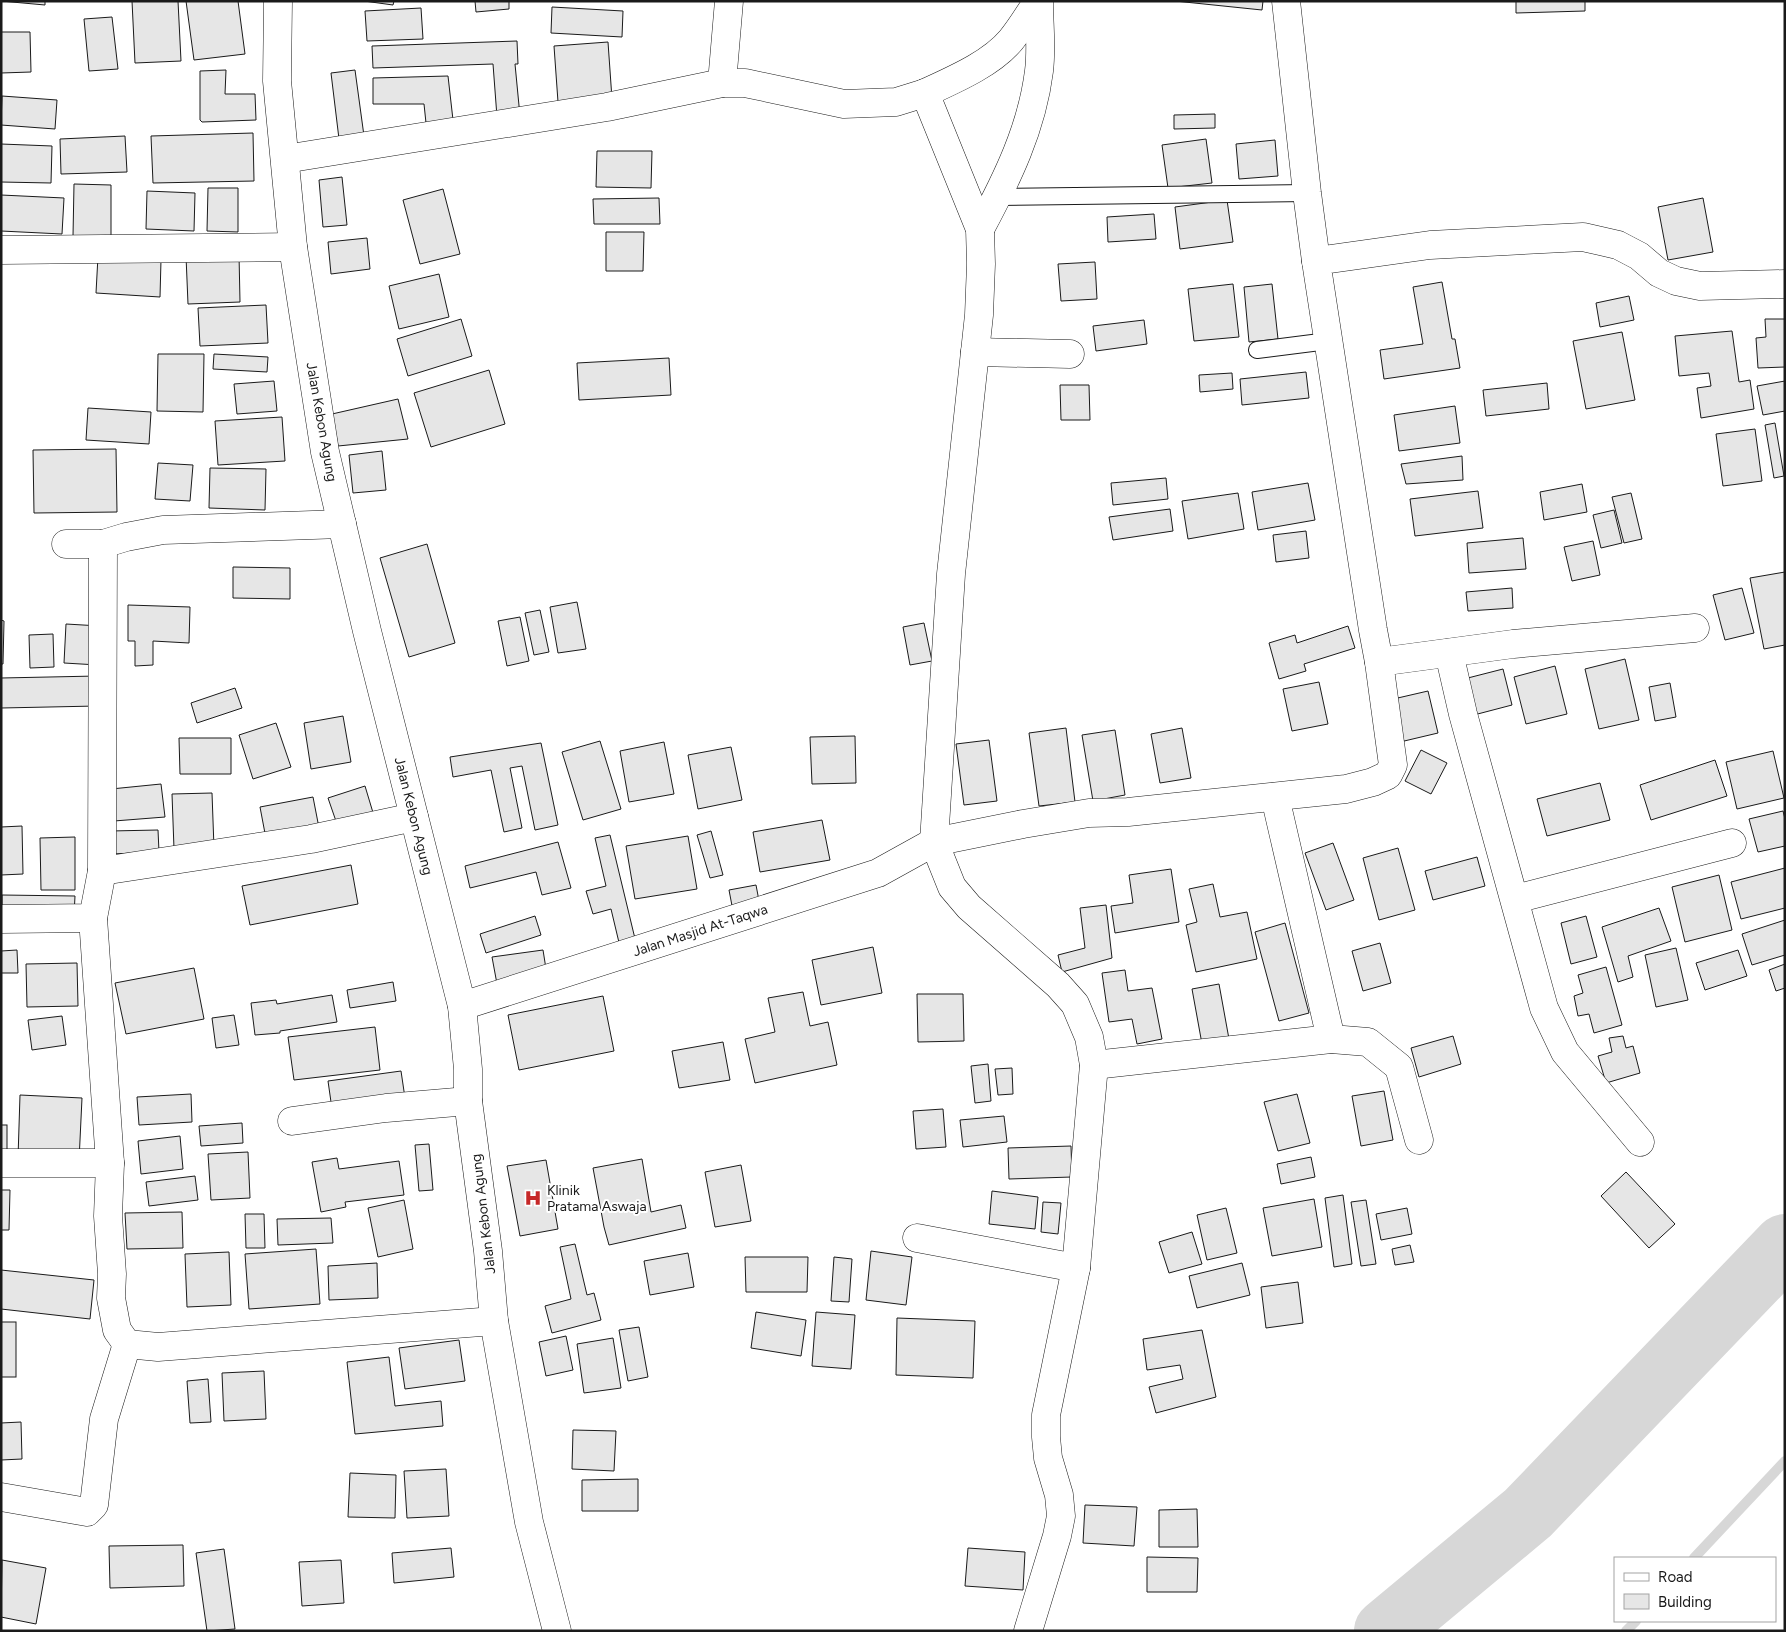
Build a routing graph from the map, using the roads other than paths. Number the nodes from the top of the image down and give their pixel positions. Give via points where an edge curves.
1 (278, 1) edge
2 (729, 1) edge
3 (1039, 1) edge
4 (1286, 1) edge
5 (722, 83) junction
6 (925, 93) junction
7 (285, 159) junction
8 (1307, 193) junction
9 (997, 197) junction
10 (980, 229) junction
11 (293, 247) junction
12 (1, 250) edge
13 (1316, 261) junction
14 (1785, 284) edge
15 (1328, 341) junction
16 (1257, 350) dead end
17 (974, 352) junction
18 (1070, 354) dead end
19 (342, 524) junction
20 (66, 544) dead end
21 (103, 544) junction
22 (1695, 628) dead end
23 (1449, 653) junction
24 (1379, 662) junction
25 (1275, 797) junction
26 (414, 817) junction
27 (934, 842) junction
28 (1732, 843) dead end
29 (102, 871) junction
30 (1515, 899) junction
31 (94, 918) junction
32 (1, 919) edge
33 (462, 1006) junction
34 (1331, 1039) junction
35 (1094, 1065) junction
36 (468, 1101) junction
37 (292, 1121) dead end
38 (1419, 1140) dead end
39 (1640, 1142) dead end
40 (1, 1163) edge
41 (110, 1163) junction
42 (917, 1238) dead end
43 (1076, 1268) junction
44 (494, 1321) junction
45 (127, 1344) junction
46 (1, 1497) edge
47 (557, 1631) edge
48 (1028, 1631) edge

1 - 7 street, Jalan Kebon Agung via 277,81
2 - 5 street
3 - 6 street via 1010,41 990,58
3 - 9 street via 1040,70 1030,120
4 - 8 street, Jalan Masjid At-Taqwa
5 - 6 street via 745,83 844,104 896,102
5 - 7 street via 607,107
6 - 10 street
7 - 11 street, Jalan Kebon Agung
8 - 9 lane
8 - 13 street, Jalan Masjid At-Taqwa
9 - 10 street
10 - 17 street via 981,264
11 - 12 street
11 - 19 street, Jalan Kebon Agung via 325,452
13 - 14 street via 1430,245 1583,237 1618,245 1676,281 1700,286
13 - 15 street, Jalan Masjid At-Taqwa
15 - 16 lane
15 - 24 street, Jalan Masjid At-Taqwa
17 - 18 street
17 - 27 street via 951,574
19 - 21 street via 163,530
19 - 26 street, Jalan Kebon Agung
20 - 21 street
21 - 29 street
22 - 23 street
23 - 24 street
23 - 30 street
24 - 25 street, Jalan Masjid At-Taqwa via 1393,765 1388,775 1346,789
25 - 27 street, Jalan Masjid At-Taqwa via 1089,813
25 - 34 street
26 - 29 street via 311,839
26 - 33 street, Jalan Kebon Agung
27 - 33 street, Jalan Masjid At-Taqwa via 878,873
27 - 35 street via 952,887 969,907 1058,985 1075,1004 1089,1037
28 - 30 street
29 - 31 street
30 - 39 street via 1544,1008 1565,1052
31 - 32 street
31 - 41 street
33 - 36 street, Jalan Kebon Agung
34 - 35 street
34 - 38 street via 1368,1042 1399,1067
35 - 43 street
36 - 37 street
36 - 44 street, Jalan Kebon Agung
40 - 41 street
41 - 45 street via 111,1298 117,1330
42 - 43 street
43 - 48 street via 1046,1415 1048,1458 1059,1495 1061,1516
44 - 45 street via 158,1347
44 - 47 street, Jalan Kebon Agung via 529,1522
45 - 46 street via 104,1419 94,1505 87,1512

